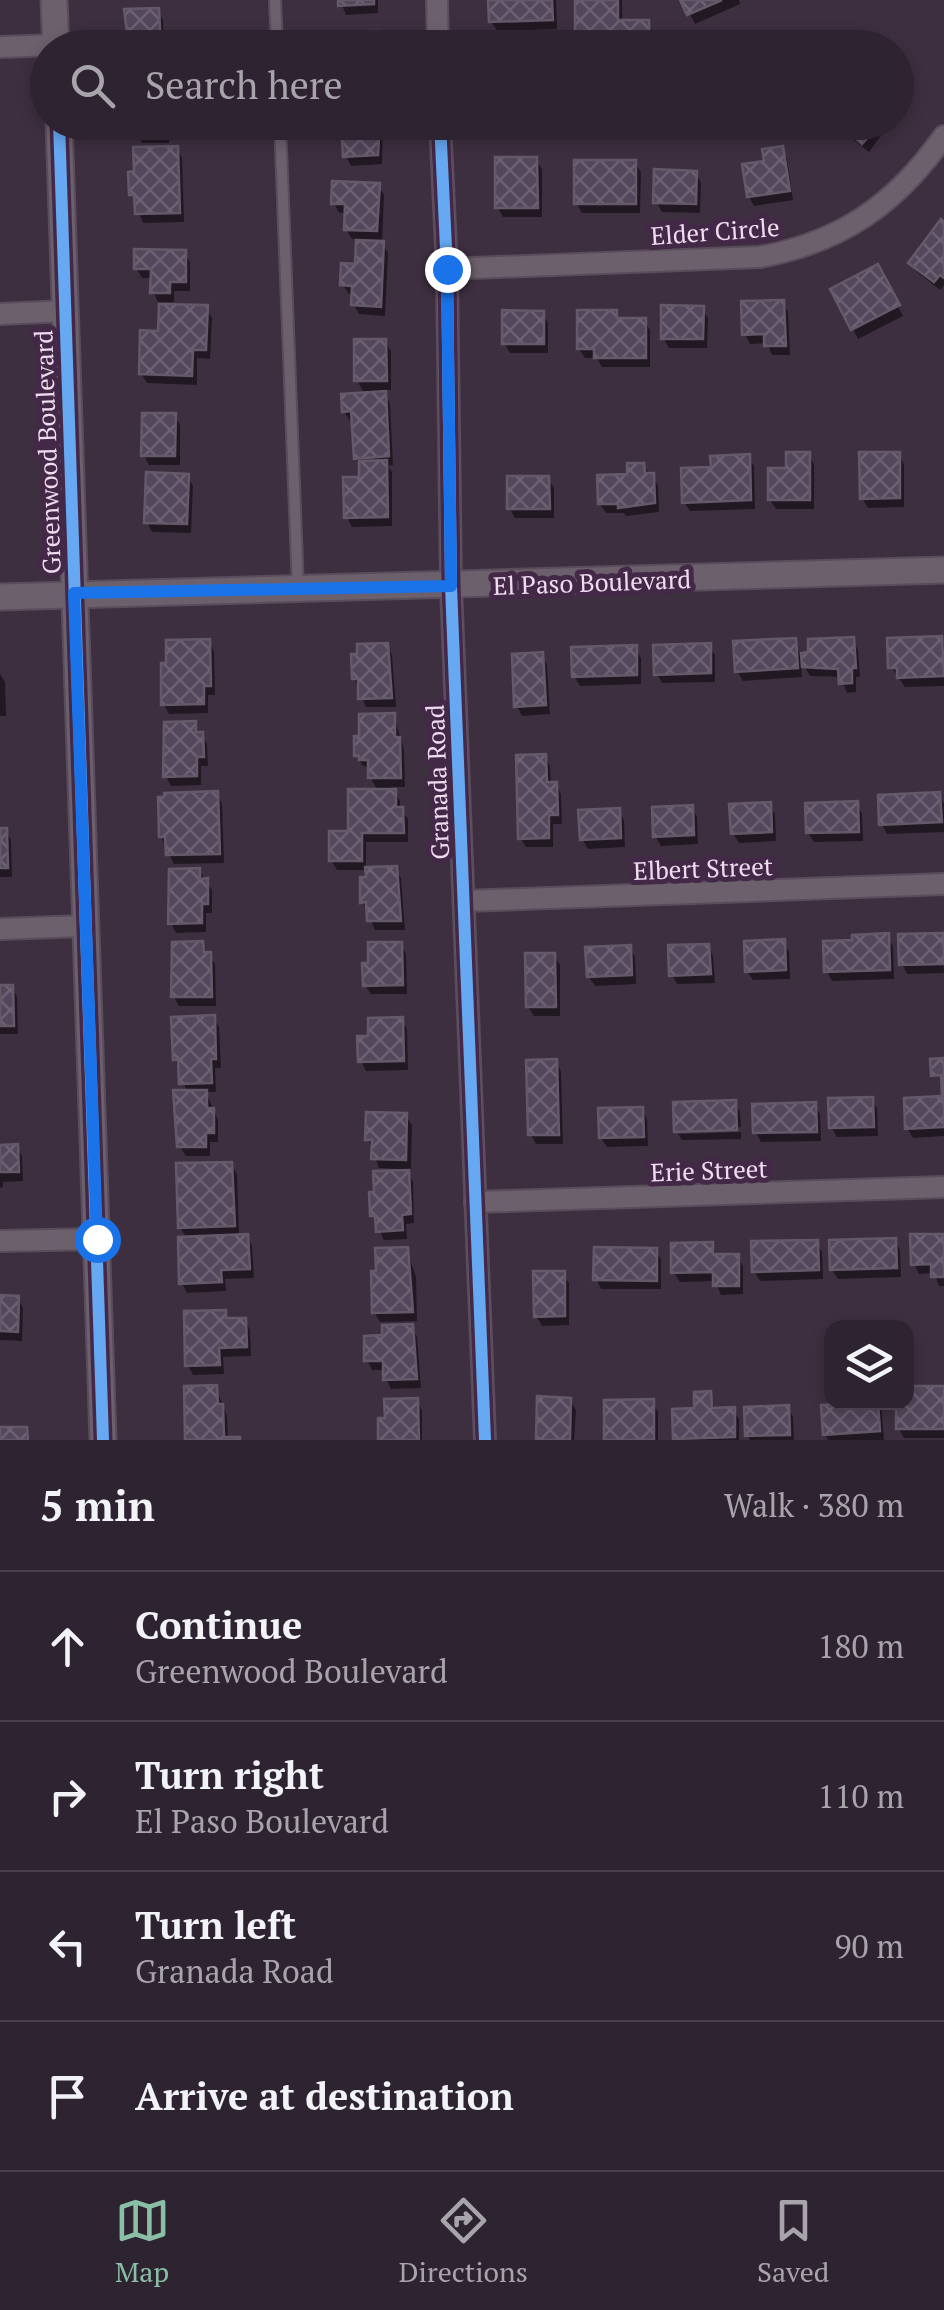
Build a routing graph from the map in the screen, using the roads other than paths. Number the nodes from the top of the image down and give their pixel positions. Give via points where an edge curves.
1 (54, 0) edge
2 (275, 0) edge
3 (437, 0) edge
4 (55, 30) edge
5 (276, 30) edge
6 (438, 30) edge
7 (30, 46) edge
8 (0, 47) edge
9 (944, 136) edge
10 (60, 140) edge
11 (281, 140) edge
12 (441, 140) edge
13 (447, 269) junction
14 (66, 312) junction
15 (0, 314) edge
16 (944, 570) edge
17 (451, 586) junction
18 (298, 589) junction
19 (74, 593) junction
20 (0, 597) edge
21 (944, 884) edge
22 (464, 901) junction
23 (84, 926) junction
24 (0, 929) edge
25 (944, 1187) edge
26 (475, 1202) junction
27 (97, 1239) junction
28 (0, 1241) edge
29 (102, 1440) edge
30 (485, 1440) edge

1 - 4 street
2 - 5 lane
3 - 6 street
7 - 8 street
9 - 13 street, Elder Circle via 881,205 800,250
10 - 14 street, Greenwood Boulevard
11 - 18 lane
12 - 13 street, Granada Road
13 - 17 street, Granada Road
14 - 15 street
14 - 19 street, Greenwood Boulevard
16 - 17 street, El Paso Boulevard
17 - 18 street, El Paso Boulevard
17 - 22 street, Granada Road
18 - 19 street, El Paso Boulevard
19 - 20 street, El Paso Boulevard
19 - 23 street, Greenwood Boulevard
21 - 22 street, Elbert Street
22 - 26 street, Granada Road
23 - 24 street
23 - 27 street, Greenwood Boulevard
25 - 26 street, Erie Street
26 - 30 street, Granada Road
27 - 28 street
27 - 29 street, Greenwood Boulevard

